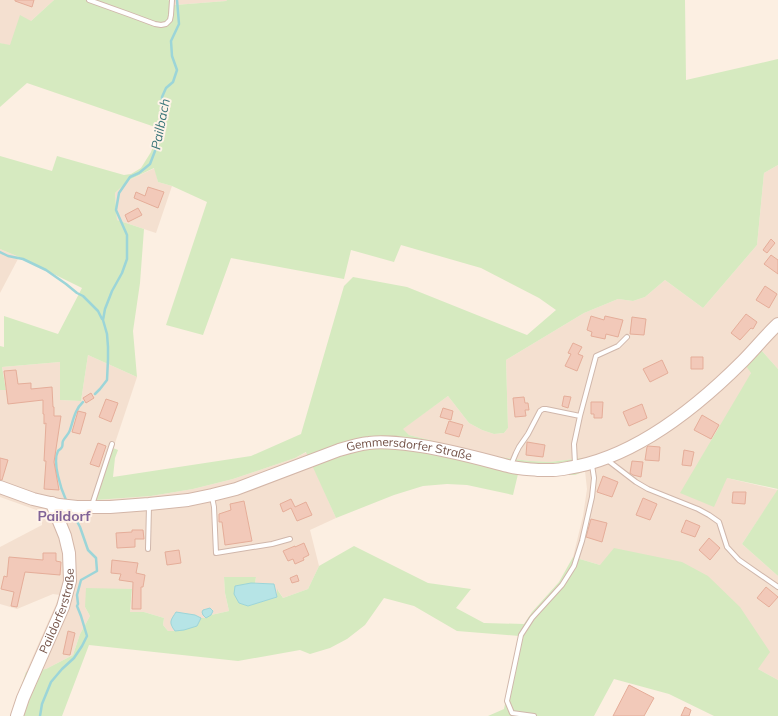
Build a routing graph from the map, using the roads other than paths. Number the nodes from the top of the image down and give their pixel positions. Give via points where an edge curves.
1 (89, 0) edge
2 (172, 0) edge
3 (778, 324) edge
4 (627, 337) dead end
5 (580, 416) junction
6 (112, 444) dead end
7 (605, 459) junction
8 (592, 463) junction
9 (510, 467) junction
10 (576, 467) junction
11 (0, 488) edge
12 (212, 495) junction
13 (52, 503) junction
14 (149, 504) junction
15 (92, 508) junction
16 (290, 539) dead end
17 (148, 550) dead end
18 (778, 587) edge
19 (17, 716) edge
20 (534, 716) edge

1 - 2 lane via 160,25 170,20
3 - 7 main road, Gemmersdorfer Straße via 743,361 692,407 656,432
4 - 5 lane via 618,346 596,356
5 - 9 lane via 546,409 540,411
5 - 10 lane via 574,444
6 - 15 lane
7 - 8 main road, Gemmersdorfer Straße
7 - 18 lane via 648,489 698,509 719,522 727,547 739,560
8 - 10 main road, Gemmersdorfer Straße
8 - 20 lane via 592,497 574,566 562,585 532,618 521,635 507,701 512,713
9 - 10 main road, Gemmersdorfer Straße via 554,470
9 - 12 main road, Gemmersdorfer Straße via 434,448 395,442 368,443 339,450
11 - 13 main road, Gemmersdorfer Straße
12 - 14 main road, Gemmersdorfer Straße
12 - 16 lane via 216,553
13 - 15 main road, Gemmersdorfer Straße
13 - 19 main road, Paildorferstraße via 69,553 70,581 63,607
14 - 15 main road, Gemmersdorfer Straße
14 - 17 lane

